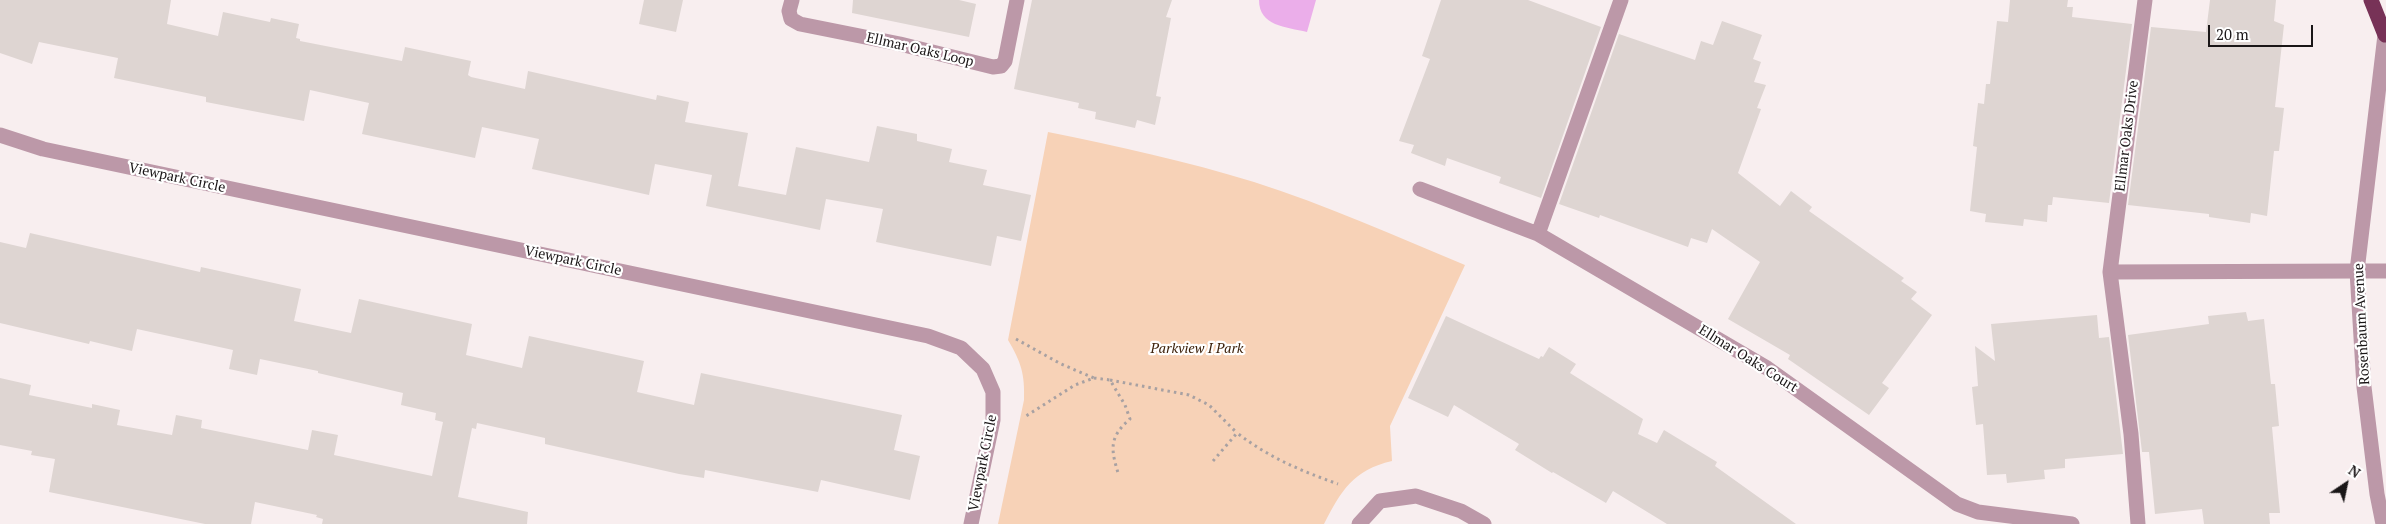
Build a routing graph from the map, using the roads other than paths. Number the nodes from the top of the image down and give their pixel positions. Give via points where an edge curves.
1 (792, 0) edge
2 (1018, 0) edge
3 (1621, 0) edge
4 (2145, 0) edge
5 (2371, 0) edge
6 (2385, 34) edge
7 (0, 135) edge
8 (1420, 189) dead end
9 (1538, 234) junction
10 (2357, 271) junction
11 (2386, 271) edge
12 (2110, 272) junction
13 (971, 524) edge
14 (1359, 524) edge
15 (1484, 524) edge
16 (2072, 524) edge
17 (2138, 524) edge
18 (2383, 524) edge

1 - 2 street, Ellmar Oaks Loop via 791,19 800,24 993,67 1002,66 1006,61
3 - 9 street
4 - 12 street, Ellmar Oaks Drive
5 - 6 highway
6 - 10 street, Rosenbaum Avenue
7 - 13 street, Viewpark Circle via 43,150 928,336 961,348 983,369 993,392 993,420
8 - 9 street, Ellmar Oaks Court
9 - 16 street, Ellmar Oaks Court via 1767,368 1957,504 1978,512
10 - 11 street
10 - 12 street
10 - 18 street, Rosenbaum Avenue via 2364,387
12 - 17 street via 2131,434
14 - 15 street via 1380,501 1416,496 1461,511

